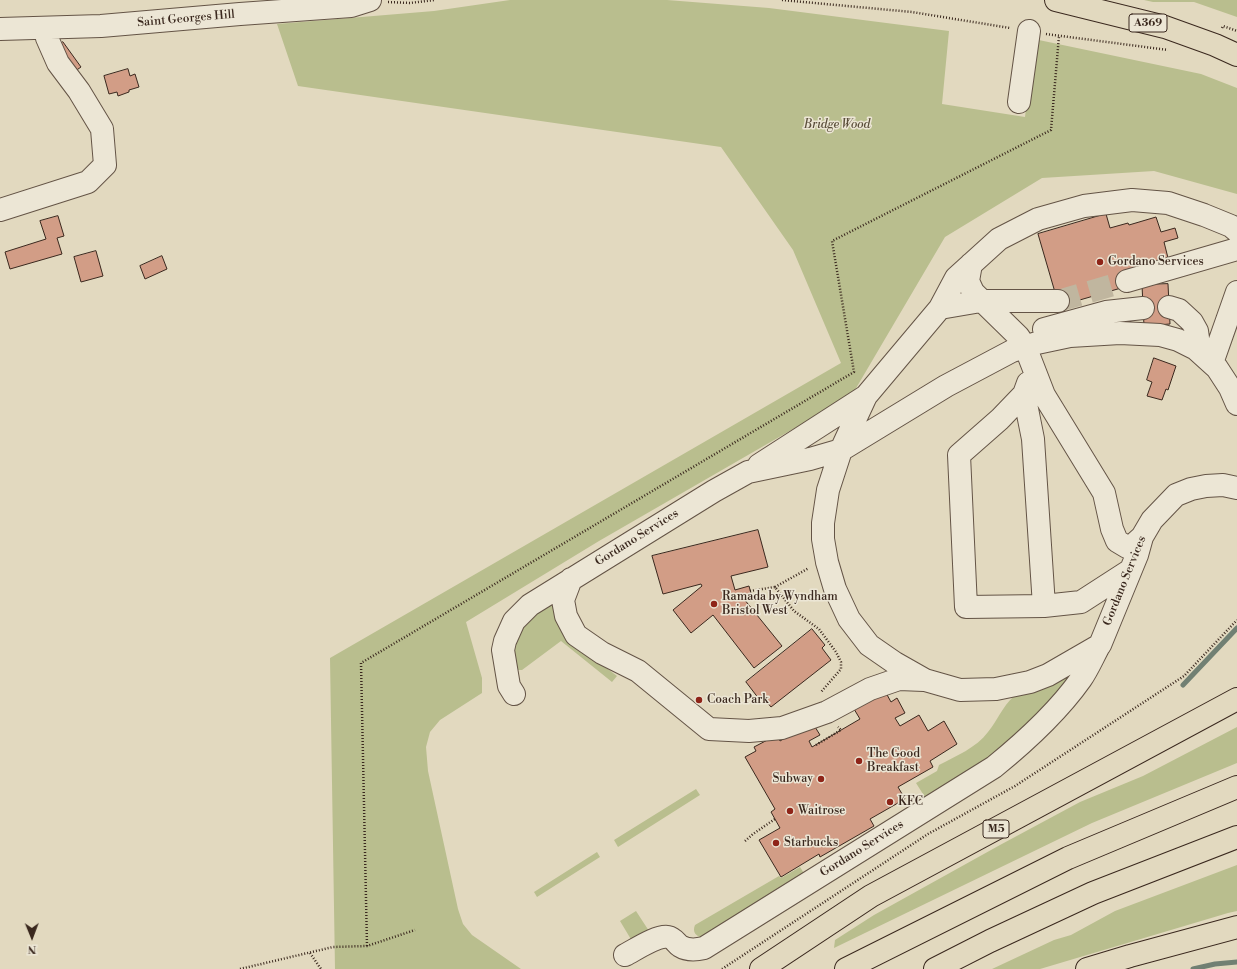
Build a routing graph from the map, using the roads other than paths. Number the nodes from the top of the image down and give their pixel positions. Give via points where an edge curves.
1 (1056, 0) edge
2 (379, 1) edge
3 (45, 28) junction
4 (0, 29) edge
5 (1030, 31) road end
6 (1237, 54) edge
7 (1019, 102) dead end
8 (0, 210) edge
9 (1237, 230) edge
10 (1237, 249) edge
11 (971, 264) junction
12 (1127, 281) tunnel mouth
13 (1237, 292) edge
14 (1058, 301) tunnel mouth
15 (982, 302) junction
16 (1169, 307) dead end
17 (940, 308) junction
18 (1143, 308) dead end
19 (1022, 341) junction
20 (1196, 349) junction
21 (1224, 371) edge
22 (1034, 372) junction
23 (1024, 394) junction
24 (866, 396) junction
25 (1237, 404) edge
26 (841, 450) junction
27 (748, 472) junction
28 (1237, 488) edge
29 (1142, 537) junction
30 (1129, 572) junction
31 (571, 579) junction
32 (1044, 606) junction
33 (1100, 645) junction
34 (925, 680) junction
35 (514, 694) dead end
36 (1237, 699) edge
37 (1237, 787) edge
38 (1237, 837) edge
39 (1237, 927) edge
40 (625, 955) dead end
41 (761, 969) edge
42 (846, 969) edge
43 (935, 969) edge
44 (1087, 969) edge

1 - 6 main road, A369 via 1165,27
2 - 3 street, Saint Georges Hill via 351,6 101,26
3 - 4 street, Saint Georges Hill
3 - 8 street via 58,63 102,129 104,165 88,182
5 - 7 street
9 - 11 street via 1168,203 1132,200 1084,206 1038,219 999,239
10 - 12 street
11 - 15 street via 968,280 973,292
11 - 17 street via 956,278
13 - 21 street
14 - 15 street
15 - 17 street
15 - 19 street
16 - 20 street via 1179,310 1198,331
17 - 24 street
18 - 19 street via 1106,312
19 - 20 street, Gordano Services via 1037,343 1070,336 1120,333 1160,335
19 - 22 street
19 - 26 street, Gordano Services via 1012,351 946,386
20 - 21 street, Gordano Services
21 - 25 street, Gordano Services
22 - 23 street
22 - 29 street via 1044,395 1104,493 1117,541 1127,547
23 - 32 street via 1033,438
23 - 32 street via 959,455 966,608
24 - 26 street
24 - 27 street
26 - 27 street, Gordano Services
26 - 34 street via 828,490 823,523 827,562 835,589 849,619 869,645
27 - 31 street, Gordano Services
28 - 29 street, Gordano Services via 1223,485 1206,486 1176,495 1152,520
29 - 30 street, Gordano Services
30 - 32 street via 1081,602
30 - 33 street, Gordano Services
31 - 34 street via 563,600 566,616 576,635 602,653 638,672 709,729 749,731 782,728 827,712 870,689 900,679
31 - 35 street, Gordano Services via 530,604 514,621 502,650 509,686
33 - 34 street via 1059,669 1030,682 996,689 960,690
33 - 40 street, Gordano Services via 1082,678 1055,711 994,767 704,948 693,951 666,937 654,940
36 - 41 main road, M5 via 870,896
37 - 42 main road via 1068,858
38 - 43 main road via 1093,893
39 - 44 main road

